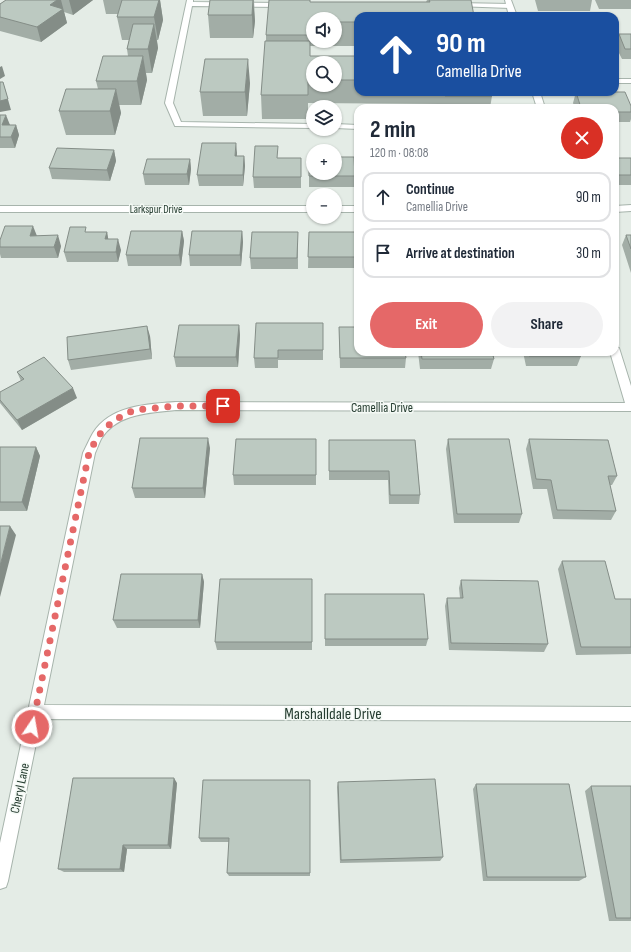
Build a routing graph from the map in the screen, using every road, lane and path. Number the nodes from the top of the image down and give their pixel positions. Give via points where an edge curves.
1 (190, 2) edge
2 (509, 3) edge
3 (291, 5) edge
4 (448, 5) edge
5 (619, 81) edge
6 (631, 81) edge
7 (306, 126) edge
8 (342, 126) edge
9 (354, 127) edge
10 (619, 208) edge
11 (631, 208) edge
12 (0, 209) edge
13 (306, 209) edge
14 (342, 209) edge
15 (354, 210) edge
16 (616, 356) edge
17 (631, 406) edge
18 (134, 410) joint
19 (35, 712) junction
20 (631, 714) edge
21 (0, 881) edge

1 - 3 street
1 - 7 street via 169,103 178,124
2 - 4 street
5 - 6 street
8 - 9 street
10 - 11 street
12 - 13 street, Larkspur Drive
14 - 15 street
16 - 17 street
17 - 18 street, Camellia Drive via 176,406
18 - 19 street, Cheryl Lane via 113,421 98,436 89,453
19 - 20 street, Marshalldale Drive
19 - 21 street, Cheryl Lane

